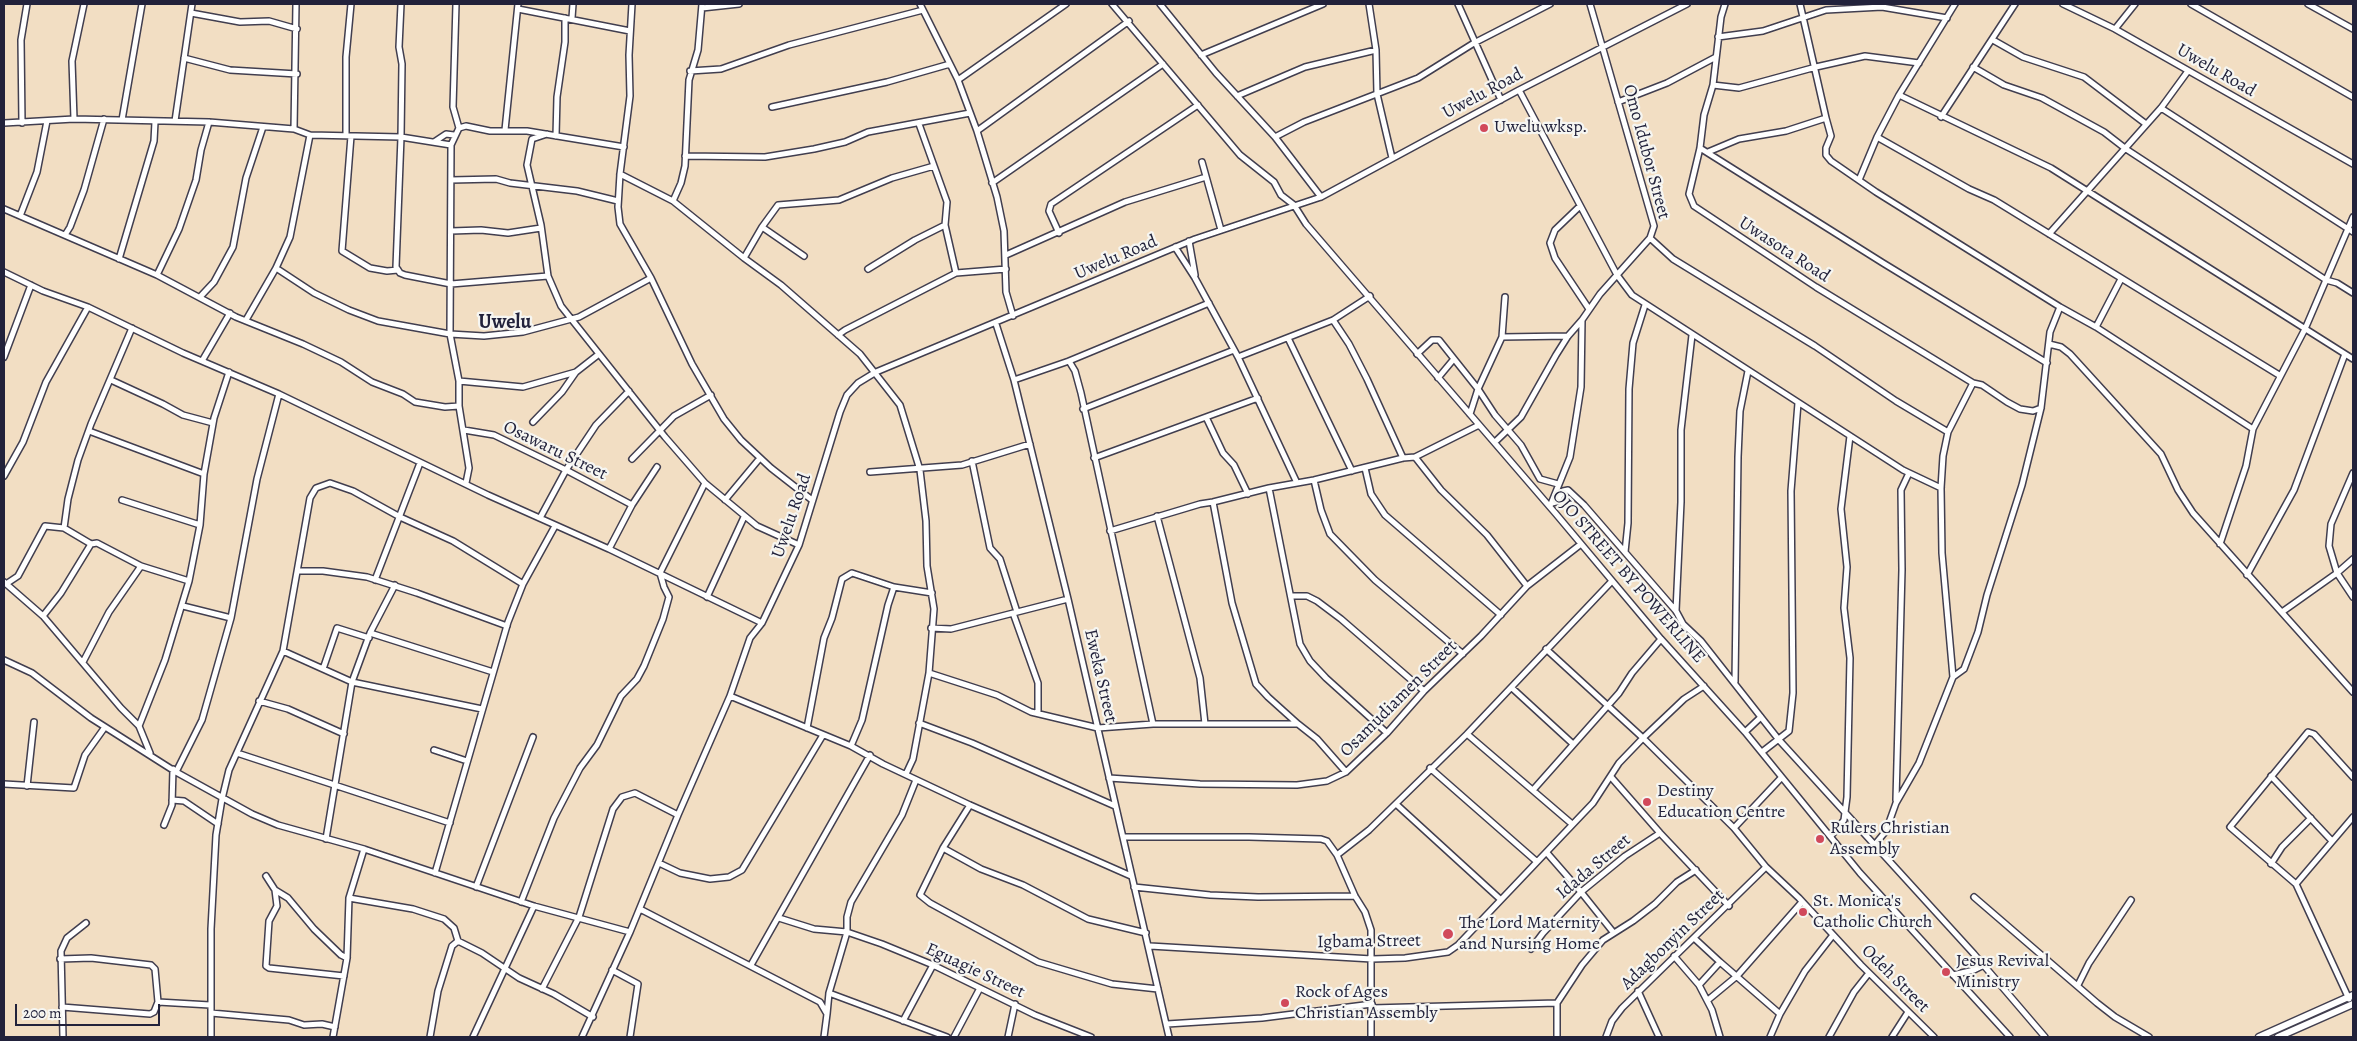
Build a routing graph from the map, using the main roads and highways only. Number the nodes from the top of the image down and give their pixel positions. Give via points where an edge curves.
1 (2351, 996) edge
2 (2352, 1004) edge
3 (2259, 1037) edge
4 (2278, 1037) edge

1 - 3 main road
2 - 4 main road

